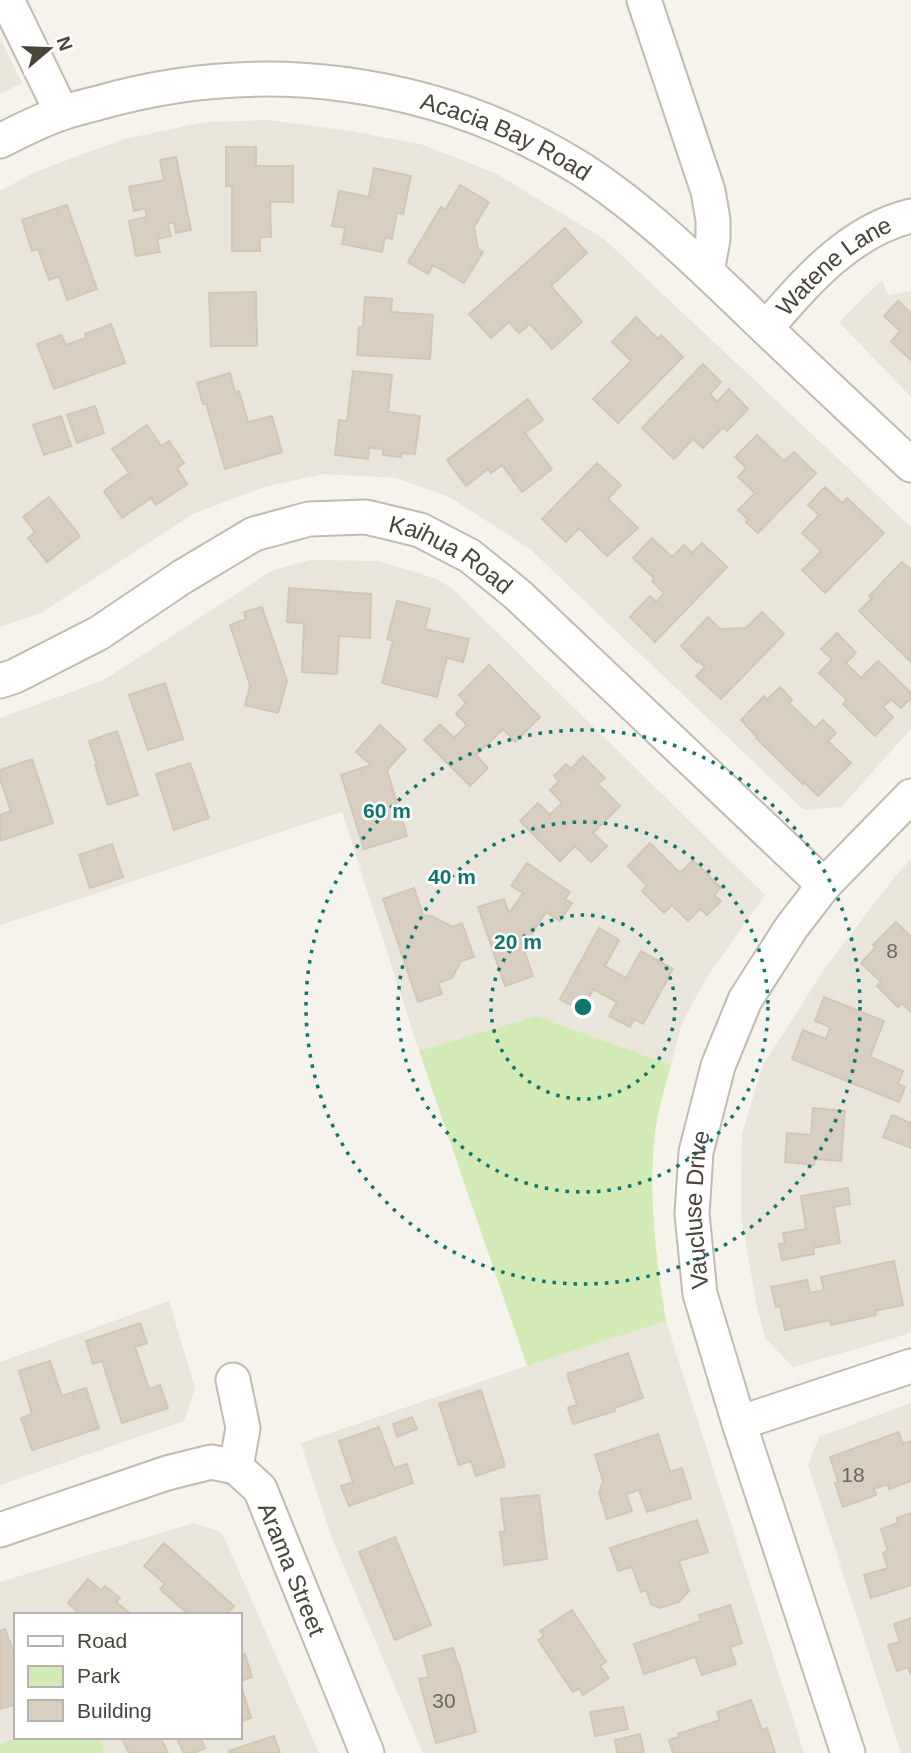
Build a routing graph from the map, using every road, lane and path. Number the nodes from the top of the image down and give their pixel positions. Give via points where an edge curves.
1 (7, 0) edge
2 (643, 0) edge
3 (62, 113) junction
4 (0, 141) edge
5 (911, 216) edge
6 (707, 272) junction
7 (765, 328) junction
8 (911, 465) edge
9 (0, 681) edge
10 (911, 796) edge
11 (824, 886) junction
12 (911, 1366) edge
13 (233, 1380) dead end
14 (738, 1423) junction
15 (236, 1467) junction
16 (0, 1530) edge
17 (367, 1753) edge
18 (848, 1753) edge

1 - 3 street
2 - 6 street via 708,191 713,239
3 - 4 street, Acacia Bay Road
3 - 6 street, Acacia Bay Road via 132,93 223,79 318,81 410,96 496,125 581,169
5 - 7 street, Watene Lane via 866,234 839,252
6 - 7 street, Acacia Bay Road
7 - 8 street, Acacia Bay Road
9 - 11 street, Kaihua Road via 99,633 254,534 309,519 366,517 420,530 470,556 518,595
10 - 11 street, Vaucluse Drive
11 - 14 street, Vaucluse Drive via 745,1000 718,1066 696,1152 692,1214 700,1294
12 - 14 street
13 - 15 street via 243,1428
14 - 18 street, Vaucluse Drive
15 - 16 street via 211,1462 167,1473
15 - 17 street, Arama Street via 260,1489

